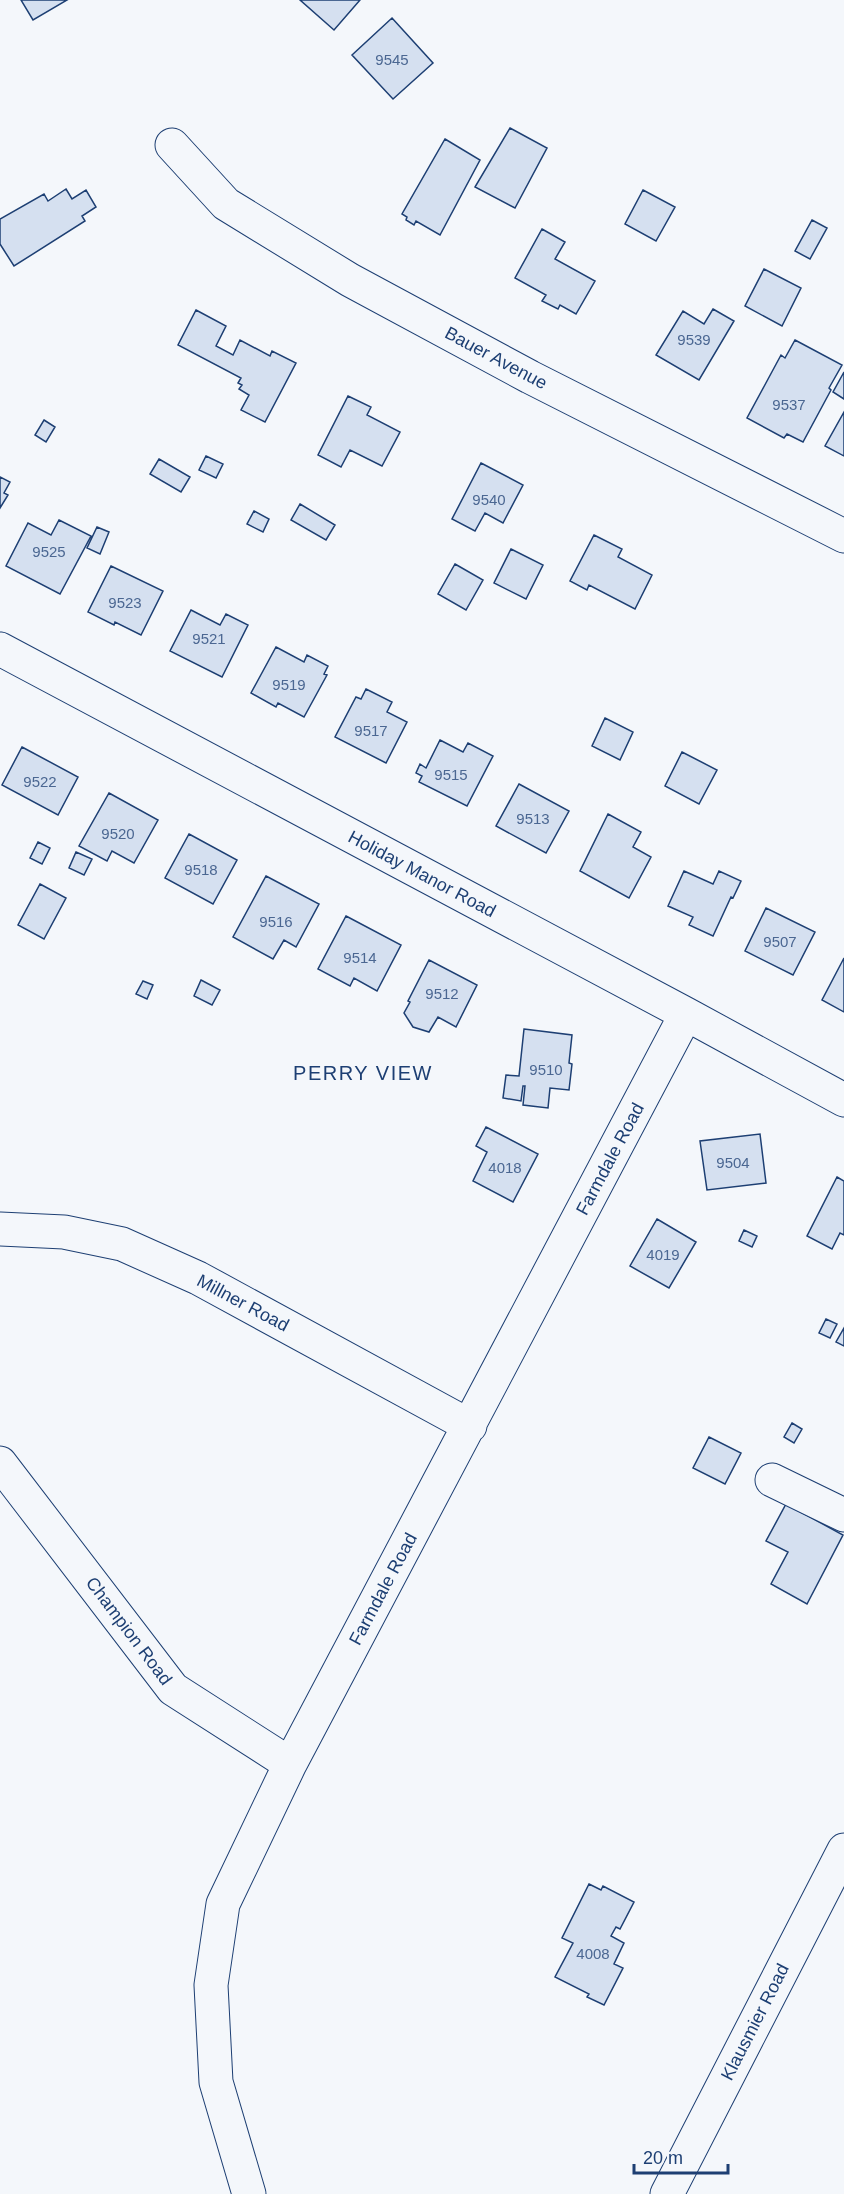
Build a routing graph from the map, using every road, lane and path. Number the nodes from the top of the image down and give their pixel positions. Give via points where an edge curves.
1 (172, 145) dead end
2 (844, 536) edge
3 (0, 649) edge
4 (686, 1014) junction
5 (844, 1100) edge
6 (0, 1229) edge
7 (470, 1426) junction
8 (0, 1463) edge
9 (772, 1480) dead end
10 (844, 1515) edge
11 (290, 1764) junction
12 (844, 1850) edge
13 (249, 2194) edge
14 (667, 2194) edge

1 - 2 street, Bauer Avenue via 226,204 350,280 530,377
3 - 4 street, Holiday Manor Road
4 - 5 street, Holiday Manor Road
4 - 7 street, Farmdale Road
6 - 7 street, Millner Road via 64,1232 122,1244 198,1278
7 - 11 street, Farmdale Road
8 - 11 street, Champion Road via 173,1689
9 - 10 street
11 - 13 street, Farmdale Road via 223,1904 211,1985 216,2082
12 - 14 street, Klausmier Road

